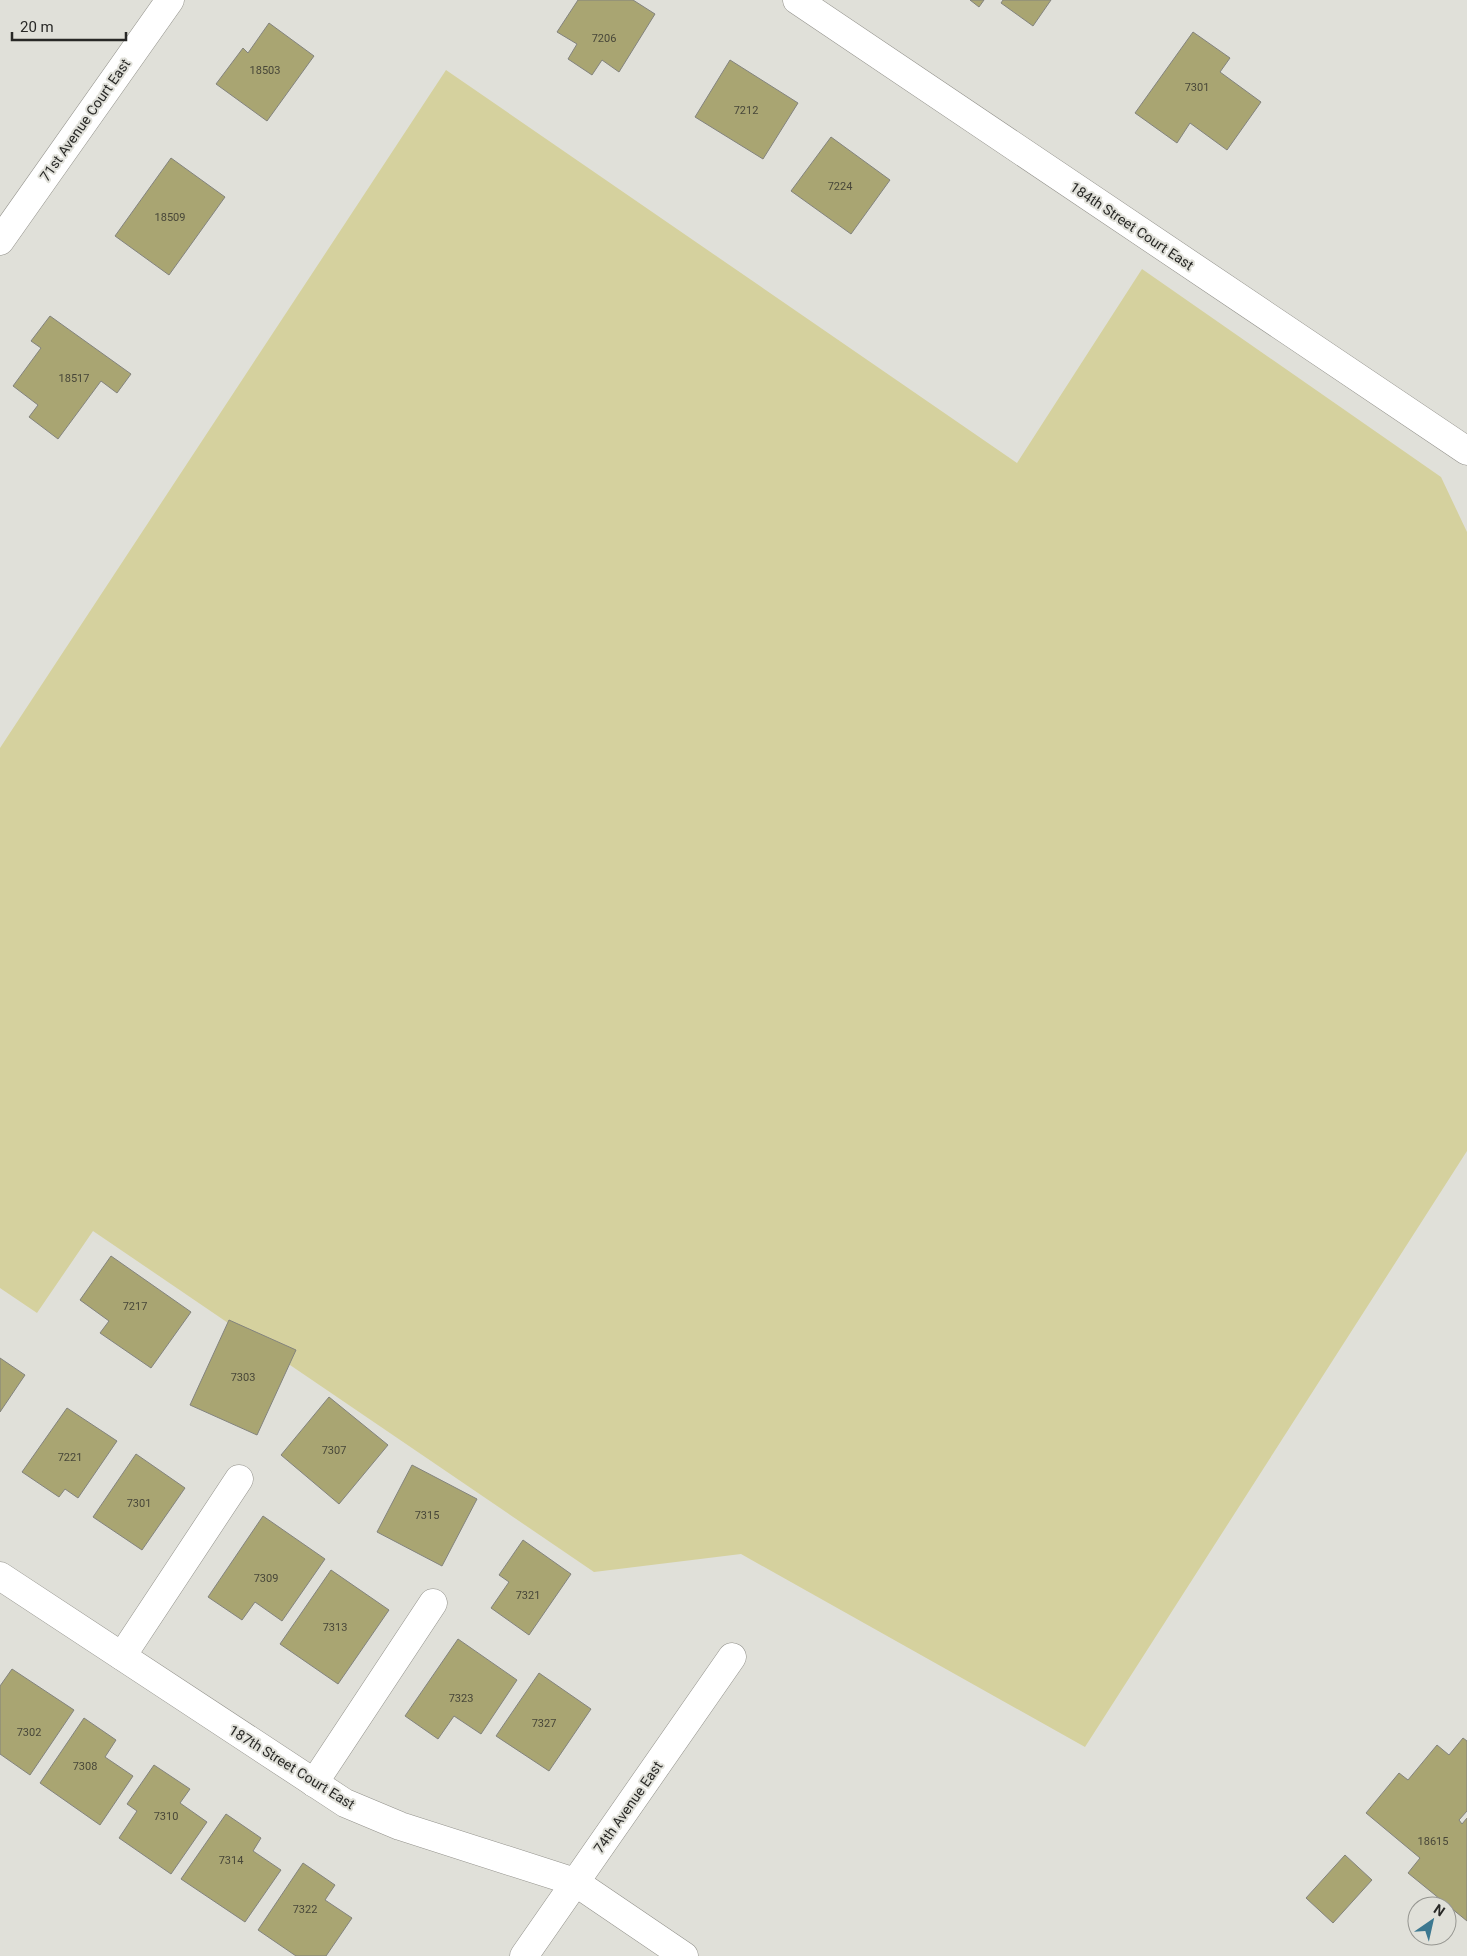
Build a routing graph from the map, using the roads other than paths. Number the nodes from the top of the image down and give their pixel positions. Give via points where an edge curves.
1 (170, 0) edge
2 (797, 0) edge
3 (0, 241) edge
4 (1467, 451) edge
5 (239, 1479) dead end
6 (0, 1576) edge
7 (433, 1603) dead end
8 (122, 1656) junction
9 (732, 1658) dead end
10 (314, 1783) junction
11 (575, 1882) junction
12 (524, 1956) edge
13 (684, 1956) edge

1 - 3 street, 71st Avenue Court East
2 - 4 street, 184th Street Court East
5 - 8 street
6 - 8 street, 187th Street Court East
7 - 10 street
8 - 10 street, 187th Street Court East
9 - 11 street, 74th Avenue East
10 - 11 street, 187th Street Court East via 345,1803 400,1826
11 - 12 street, 74th Avenue East
11 - 13 street, 187th Street Court East

